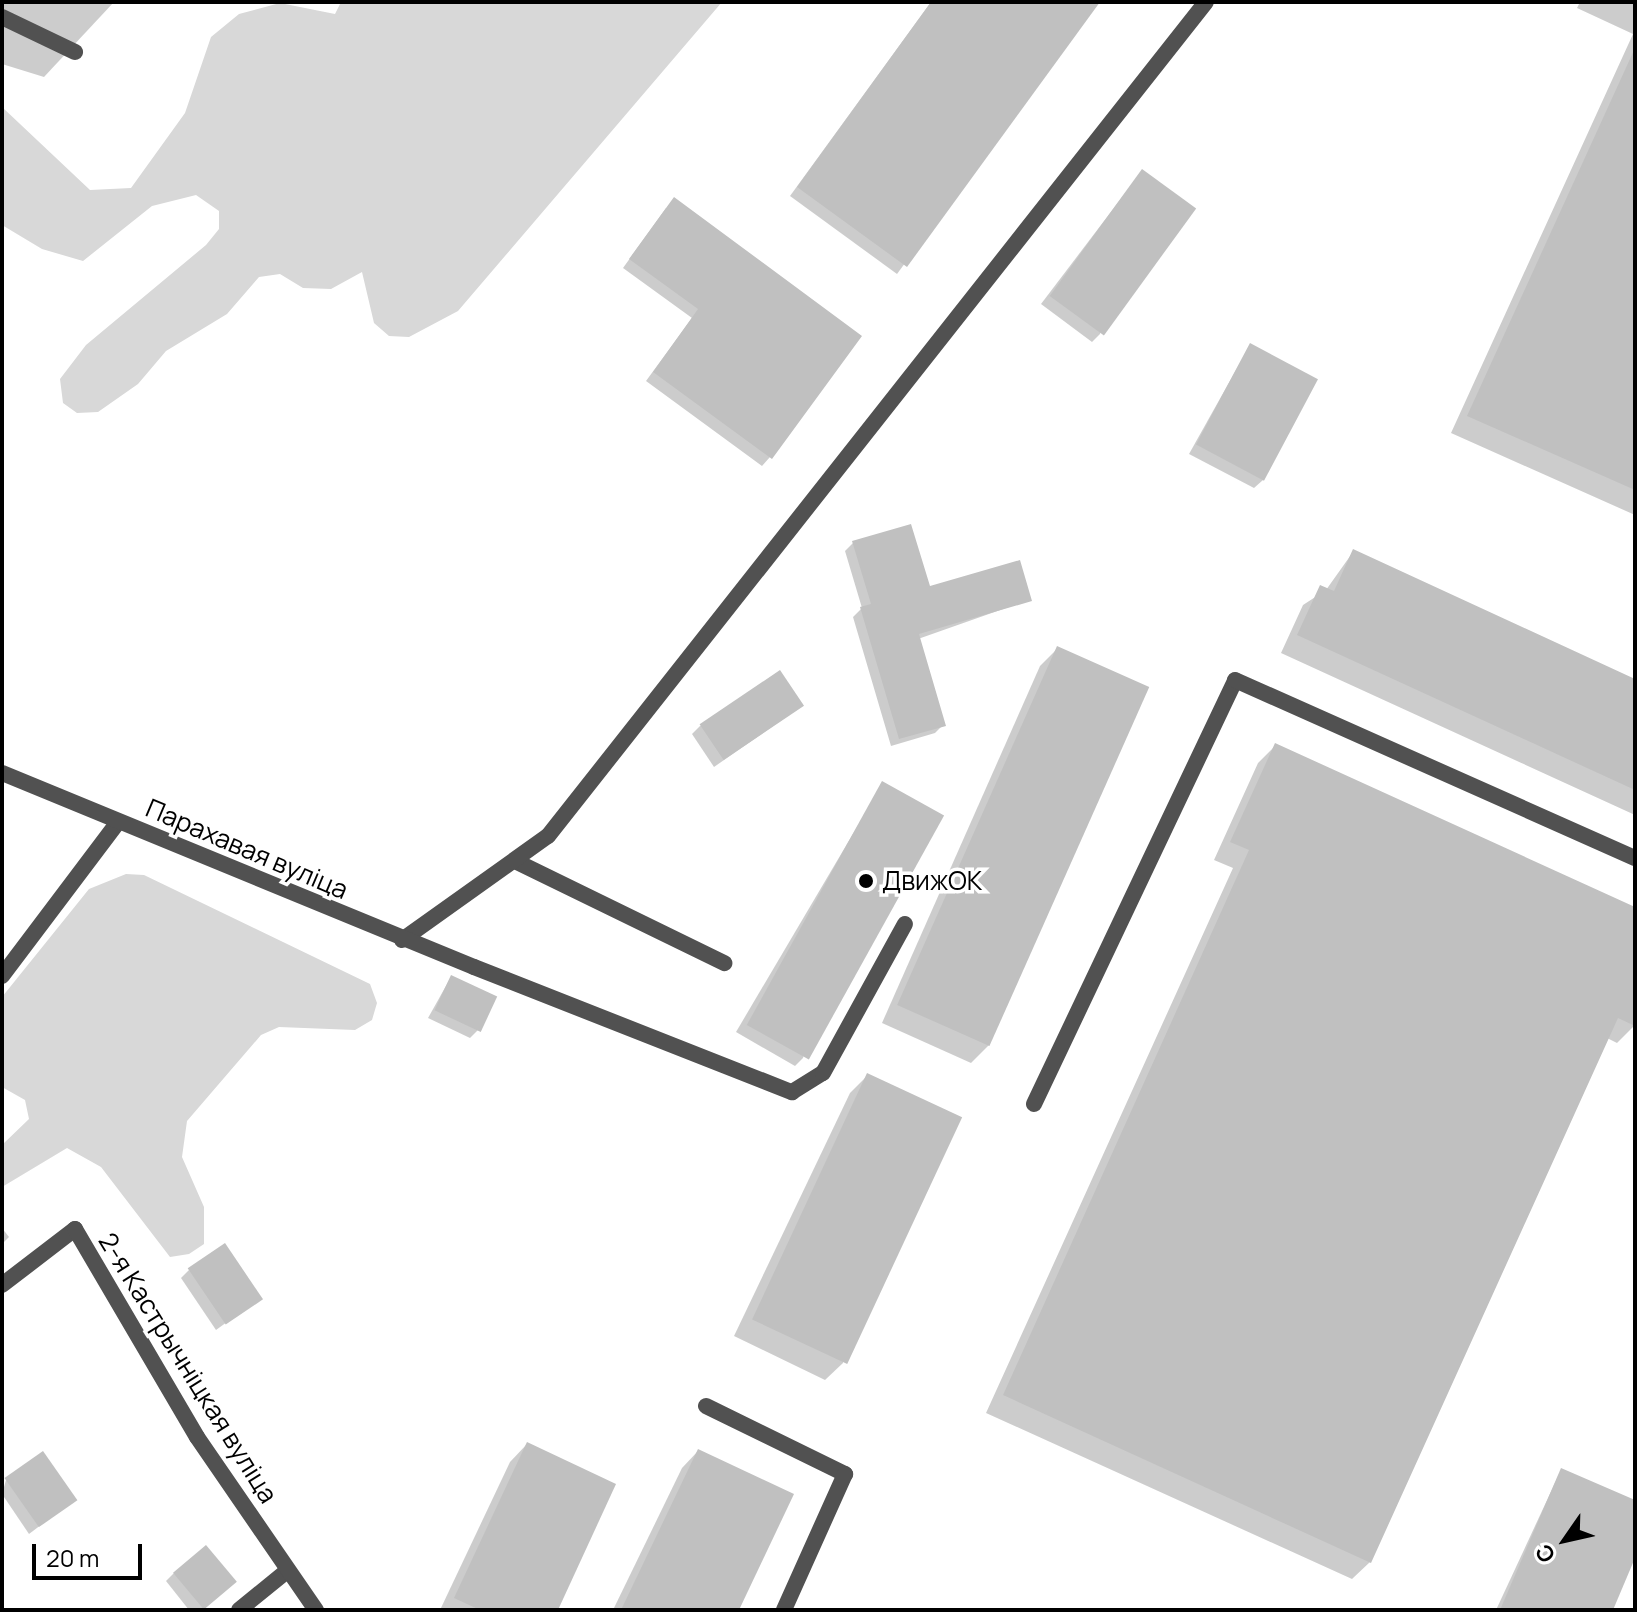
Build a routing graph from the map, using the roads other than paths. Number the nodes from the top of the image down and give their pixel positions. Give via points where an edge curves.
1 (1206, 2) edge
2 (2, 17) edge
3 (75, 52) dead end
4 (2, 773) edge
5 (118, 822) junction
6 (1635, 858) edge
7 (515, 861) junction
8 (905, 924) dead end
9 (402, 940) junction
10 (724, 963) dead end
11 (2, 976) edge
12 (1034, 1104) dead end
13 (2, 1285) edge
14 (706, 1406) dead end
15 (288, 1570) junction
16 (239, 1610) edge
17 (316, 1610) edge
18 (784, 1610) edge

1 - 7 street via 548,836
2 - 3 street
4 - 5 street, Парахавая вуліца
5 - 9 street, Парахавая вуліца
5 - 11 street
6 - 12 street via 1235,680
7 - 9 street
7 - 10 street
8 - 9 street, Парахавая вуліца via 823,1073 792,1092
13 - 15 street, 2-я Кастрычніцкая вуліца via 75,1229 181,1411
14 - 18 street via 845,1474
15 - 16 street
15 - 17 street, 2-я Кастрычніцкая вуліца

